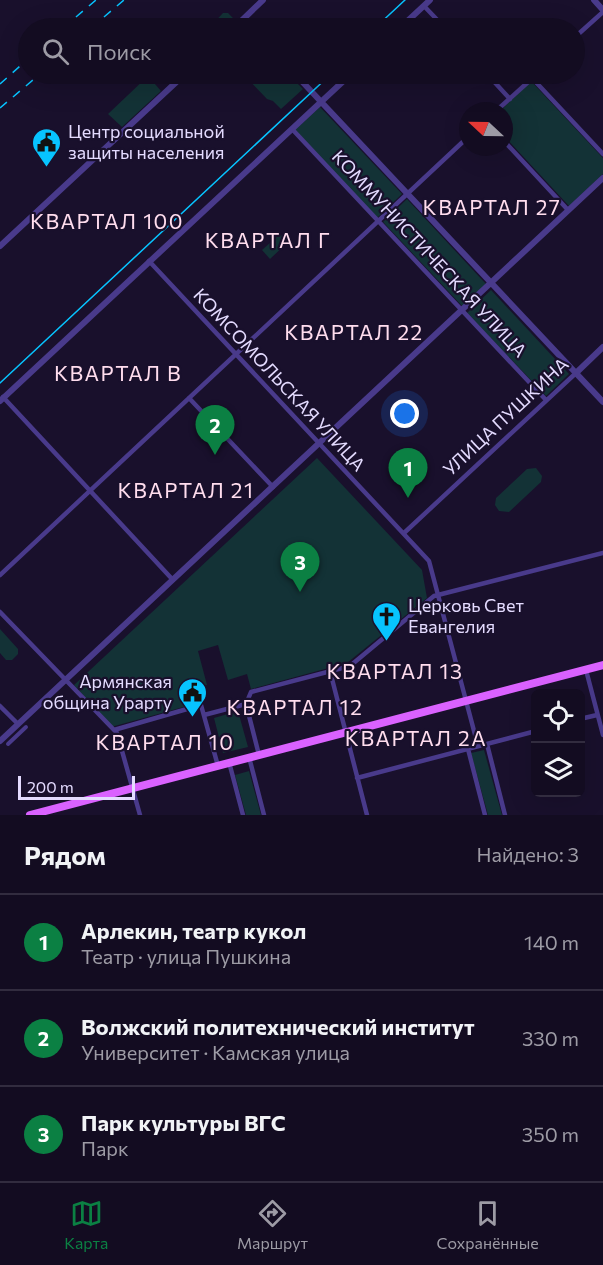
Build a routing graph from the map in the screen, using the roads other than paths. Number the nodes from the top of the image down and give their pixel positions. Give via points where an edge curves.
1 (263, 0) edge
2 (430, 0) edge
3 (594, 0) edge
4 (424, 6) junction
5 (603, 11) edge
6 (245, 18) edge
7 (411, 18) edge
8 (435, 18) edge
9 (585, 28) edge
10 (174, 84) edge
11 (305, 84) edge
12 (340, 84) edge
13 (496, 84) edge
14 (526, 84) edge
15 (538, 84) edge
16 (510, 99) junction
17 (321, 101) junction
18 (506, 102) edge
19 (291, 129) junction
20 (459, 145) edge
21 (513, 151) edge
22 (603, 154) edge
23 (603, 178) edge
24 (407, 194) junction
25 (568, 210) junction
26 (378, 222) junction
27 (0, 246) edge
28 (149, 261) junction
29 (491, 283) junction
30 (462, 311) junction
31 (603, 347) edge
32 (235, 355) junction
33 (576, 373) junction
34 (189, 398) junction
35 (2, 399) edge
36 (546, 400) junction
37 (603, 402) edge
38 (320, 443) junction
39 (273, 487) junction
40 (90, 490) junction
41 (404, 533) junction
42 (603, 553) edge
43 (0, 575) edge
44 (173, 580) junction
45 (438, 595) junction
46 (0, 612) edge
47 (603, 665) edge
48 (586, 670) junction
49 (330, 671) junction
50 (65, 681) junction
51 (465, 701) junction
52 (246, 704) junction
53 (0, 706) edge
54 (204, 715) junction
55 (597, 715) junction
56 (585, 718) edge
57 (18, 724) junction
58 (26, 727) dead end
59 (114, 730) junction
60 (531, 732) edge
61 (345, 733) junction
62 (603, 735) edge
63 (0, 741) edge
64 (8, 744) dead end
65 (487, 744) junction
66 (478, 746) junction
67 (468, 749) junction
68 (259, 755) junction
69 (249, 757) junction
70 (229, 762) junction
71 (218, 766) junction
72 (357, 778) junction
73 (133, 789) junction
74 (30, 815) edge
75 (140, 815) edge
76 (243, 815) edge
77 (264, 815) edge
78 (367, 815) edge
79 (485, 815) edge
80 (506, 815) edge

1 - 6 street
2 - 4 street
3 - 5 street
4 - 7 street
4 - 8 street
5 - 9 street
10 - 27 street
11 - 17 street, КОММУНИСТИЧЕСКАЯ УЛИЦА
12 - 17 street
13 - 16 street
14 - 16 street
15 - 22 street
16 - 18 street
17 - 19 street
17 - 24 street, КОММУНИСТИЧЕСКАЯ УЛИЦА
19 - 26 street, КОММУНИСТИЧЕСКАЯ УЛИЦА
19 - 28 street
20 - 24 street
21 - 25 street
23 - 25 street
24 - 26 street
24 - 29 street, КОММУНИСТИЧЕСКАЯ УЛИЦА
25 - 29 street
26 - 30 street, КОММУНИСТИЧЕСКАЯ УЛИЦА
26 - 32 street
28 - 32 street, КОМСОМОЛЬСКАЯ УЛИЦА
28 - 35 street
29 - 30 street
29 - 33 street, КОММУНИСТИЧЕСКАЯ УЛИЦА
30 - 36 street, КОММУНИСТИЧЕСКАЯ УЛИЦА
30 - 38 street
31 - 33 street, УЛИЦА ПУШКИНА
32 - 34 street
32 - 38 street, КОМСОМОЛЬСКАЯ УЛИЦА
33 - 36 street, УЛИЦА ПУШКИНА
33 - 37 street, КОММУНИСТИЧЕСКАЯ УЛИЦА
34 - 39 street
34 - 40 street
35 - 40 street
36 - 41 street, УЛИЦА ПУШКИНА
38 - 39 street
38 - 41 street, КОМСОМОЛЬСКАЯ УЛИЦА
39 - 44 street
40 - 43 street
40 - 44 street
41 - 45 street, КОМСОМОЛЬСКАЯ УЛИЦА via 429,561
42 - 45 street
44 - 50 street
45 - 49 street via 350,666
45 - 51 street, КОМСОМОЛЬСКАЯ УЛИЦА
46 - 50 street
47 - 48 main road
48 - 51 main road
48 - 55 street
49 - 52 street via 251,692
49 - 61 street
50 - 57 street
50 - 59 street
51 - 61 main road
51 - 66 street, КОМСОМОЛЬСКАЯ УЛИЦА
52 - 54 street
52 - 68 street
53 - 57 street
54 - 59 street via 201,705
54 - 71 street
55 - 56 street
55 - 62 street
57 - 63 street
58 - 64 street
59 - 73 street via 125,754
60 - 65 street
61 - 68 main road
61 - 72 street
65 - 66 street
65 - 80 street
66 - 67 street
67 - 72 street
67 - 79 street
68 - 69 main road
69 - 70 main road
69 - 77 street
70 - 71 main road
70 - 76 street
71 - 73 main road
72 - 78 street
73 - 74 main road
73 - 75 street

